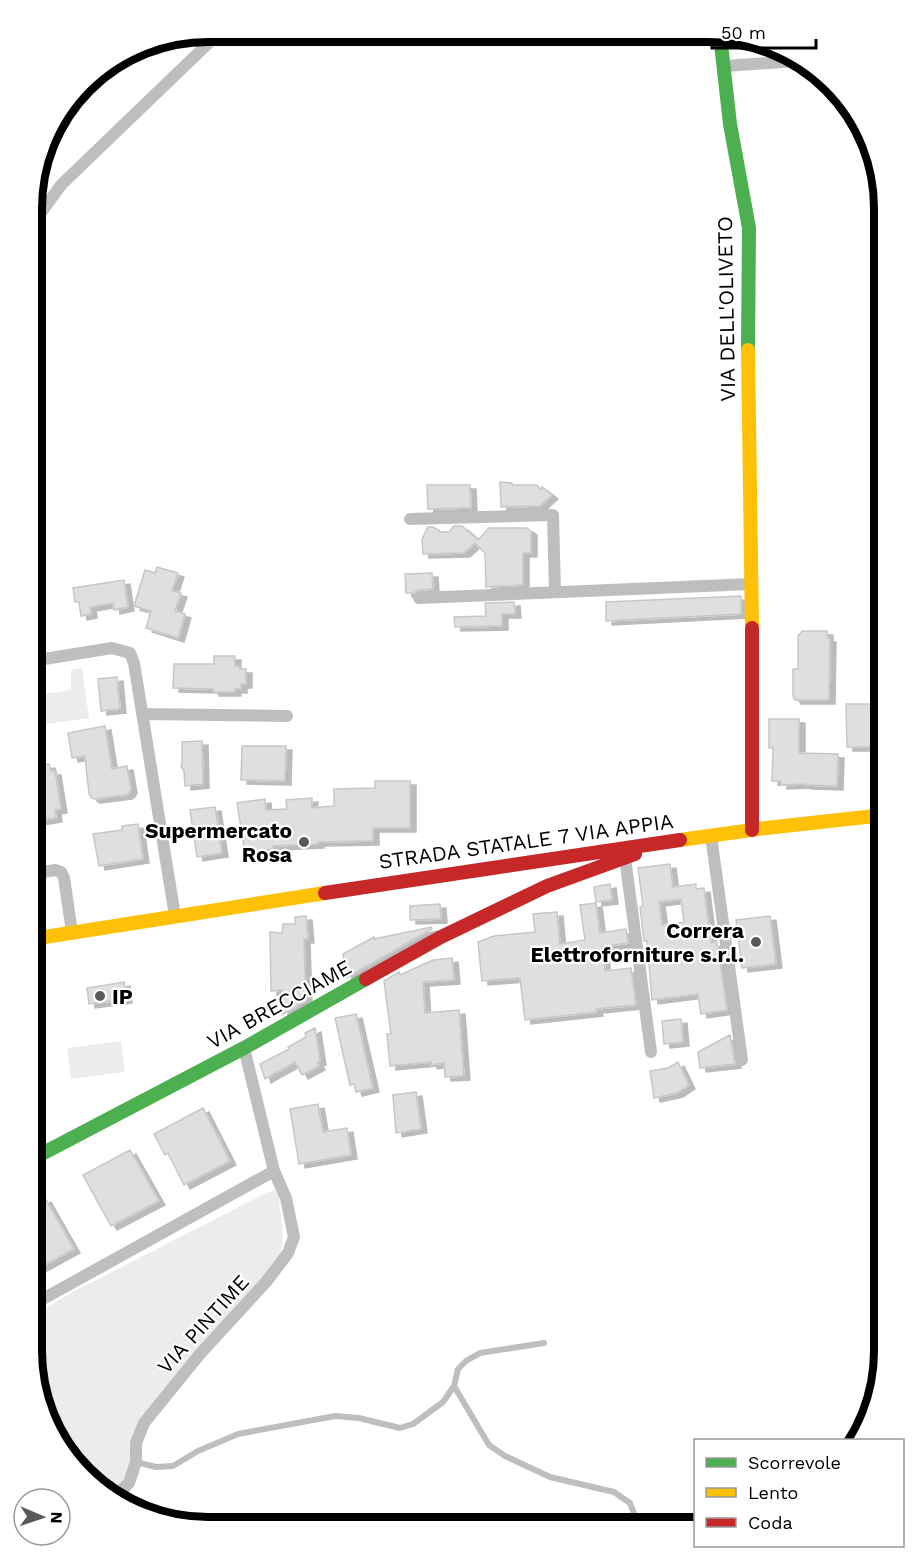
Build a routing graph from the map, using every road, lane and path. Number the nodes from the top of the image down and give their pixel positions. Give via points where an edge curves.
1 (210, 42) edge
2 (721, 43) edge
3 (786, 62) edge
4 (725, 66) junction
5 (42, 211) edge
6 (411, 519) dead end
7 (752, 584) junction
8 (555, 592) junction
9 (419, 598) dead end
10 (42, 659) edge
11 (143, 714) junction
12 (287, 716) dead end
13 (874, 816) edge
14 (752, 830) junction
15 (711, 836) junction
16 (653, 845) junction
17 (625, 858) junction
18 (542, 859) junction
19 (42, 872) edge
20 (547, 886) junction
21 (175, 915) junction
22 (72, 932) junction
23 (42, 937) edge
24 (244, 1048) junction
25 (651, 1052) dead end
26 (742, 1060) dead end
27 (42, 1154) edge
28 (274, 1171) junction
29 (42, 1299) edge
30 (544, 1342) dead end
31 (454, 1386) junction
32 (136, 1462) junction
33 (120, 1492) edge
34 (634, 1517) edge

1 - 5 street via 61,185
2 - 4 street, VIA DELL'OLIVETO
3 - 4 street
4 - 7 street, VIA DELL'OLIVETO via 730,124 749,228
6 - 8 street via 553,515
7 - 8 street
7 - 14 street, VIA DELL'OLIVETO
8 - 9 street
10 - 11 street via 112,648 130,653
11 - 12 street
11 - 21 street
13 - 14 street, STRADA STATALE 7 VIA APPIA
14 - 15 street, STRADA STATALE 7 VIA APPIA
15 - 16 street, STRADA STATALE 7 VIA APPIA
15 - 26 street
16 - 17 street, VIA BRECCIAME
16 - 18 street, STRADA STATALE 7 VIA APPIA
17 - 20 street, VIA BRECCIAME
17 - 25 street
18 - 20 street via 555,873
18 - 21 street, STRADA STATALE 7 VIA APPIA
19 - 22 street via 61,872
20 - 24 street, VIA BRECCIAME via 441,937
21 - 22 street, STRADA STATALE 7 VIA APPIA
22 - 23 street, STRADA STATALE 7 VIA APPIA
24 - 27 street, VIA BRECCIAME
24 - 28 street, VIA PINTIME
28 - 29 street
28 - 32 street, VIA PINTIME via 286,1198 294,1237 288,1253 144,1423 136,1443
30 - 31 lane via 480,1353 458,1369
31 - 32 lane via 442,1402 413,1424 400,1428 335,1416 238,1434 173,1466
31 - 34 lane via 489,1445 550,1477 614,1492 630,1503
32 - 33 street, VIA PINTIME via 129,1483

